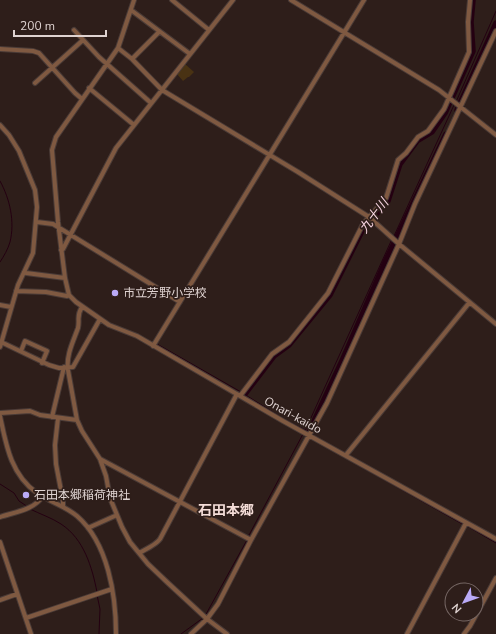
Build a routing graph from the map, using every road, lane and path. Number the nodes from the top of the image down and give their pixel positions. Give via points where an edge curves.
1 (134, 0) edge
2 (172, 0) edge
3 (233, 0) edge
4 (292, 0) edge
5 (364, 0) edge
6 (470, 0) edge
7 (131, 10) junction
8 (74, 30) dead end
9 (209, 30) junction
10 (496, 31) edge
11 (159, 32) junction
12 (344, 32) junction
13 (83, 40) junction
14 (118, 48) junction
15 (0, 50) edge
16 (190, 54) junction
17 (132, 59) junction
18 (108, 64) junction
19 (52, 68) junction
20 (35, 83) dead end
21 (89, 88) junction
22 (162, 90) junction
23 (449, 98) junction
24 (82, 99) junction
25 (151, 103) junction
26 (461, 107) junction
27 (134, 125) junction
28 (0, 126) edge
29 (496, 135) edge
30 (269, 155) junction
31 (369, 217) junction
32 (37, 222) junction
33 (58, 227) junction
34 (71, 235) junction
35 (399, 244) junction
36 (60, 250) junction
37 (24, 272) junction
38 (65, 278) junction
39 (16, 291) junction
40 (70, 295) junction
41 (180, 302) junction
42 (469, 303) junction
43 (0, 305) edge
44 (11, 307) junction
45 (82, 307) junction
46 (100, 319) junction
47 (496, 324) edge
48 (1, 345) edge
49 (153, 346) junction
50 (21, 351) junction
51 (42, 363) junction
52 (66, 367) junction
53 (239, 395) junction
54 (0, 414) edge
55 (52, 417) junction
56 (58, 418) junction
57 (77, 420) junction
58 (310, 435) junction
59 (346, 455) junction
60 (100, 459) junction
61 (43, 496) junction
62 (180, 502) junction
63 (63, 507) junction
64 (116, 515) junction
65 (0, 517) edge
66 (466, 525) junction
67 (88, 528) junction
68 (496, 539) edge
69 (251, 540) junction
70 (0, 542) edge
71 (139, 553) junction
72 (496, 578) edge
73 (112, 589) junction
74 (17, 594) junction
75 (0, 600) edge
76 (26, 618) junction
77 (207, 619) junction
78 (31, 634) edge
79 (116, 634) edge
80 (191, 634) edge
81 (227, 634) edge
82 (407, 634) edge
83 (464, 634) edge

1 - 7 street
2 - 9 street
3 - 9 street
4 - 12 street
5 - 12 street
6 - 23 street via 469,52
7 - 11 street
7 - 14 street
8 - 13 street
9 - 16 street
10 - 26 street
11 - 16 street
11 - 17 street
12 - 23 street
12 - 30 street
13 - 18 street
13 - 19 street
14 - 17 street
14 - 18 street
15 - 19 street via 35,51
16 - 22 street
17 - 22 street
18 - 21 street
18 - 25 street
19 - 20 street
19 - 24 street
21 - 24 street
21 - 27 street
22 - 25 street
22 - 30 street
23 - 26 street
23 - 31 street via 428,131 418,137 398,160 386,198
24 - 33 street via 56,137 52,150
25 - 27 street
26 - 29 street
26 - 35 street
27 - 34 street via 114,152
28 - 32 street via 15,143 35,190
30 - 31 street
30 - 41 street
31 - 35 street
31 - 53 street via 362,224 328,293 289,342 272,354
32 - 33 street
32 - 37 street via 33,253
33 - 34 street
33 - 36 street
34 - 36 street
34 - 41 street
35 - 42 street
35 - 58 street
36 - 38 street
37 - 38 street
37 - 39 street
38 - 40 street
39 - 40 street
39 - 44 street
40 - 45 street, Onari-kaido
41 - 49 street
42 - 47 street
42 - 59 street
43 - 44 street
44 - 48 street
45 - 46 street, Onari-kaido
45 - 52 street
46 - 49 street, Onari-kaido
46 - 52 street via 75,365
48 - 50 street
49 - 53 street, Onari-kaido
50 - 51 street
50 - 51 street via 25,342 47,351
51 - 52 street via 59,368
52 - 55 street
52 - 57 street
53 - 58 street, Onari-kaido
53 - 62 street
54 - 55 street via 30,411
54 - 61 street via 13,465 29,486
55 - 56 street
56 - 57 street
56 - 63 street via 55,459
57 - 60 street via 84,436
58 - 59 street, Onari-kaido
58 - 69 street via 292,462
59 - 66 street, Onari-kaido
60 - 62 street
60 - 64 street
61 - 63 street
61 - 65 street via 37,504 26,510
62 - 69 street
62 - 71 street via 157,543
63 - 67 street via 78,516
64 - 67 street
64 - 71 street
66 - 68 street, Onari-kaido
66 - 82 street
67 - 73 street via 106,560
69 - 77 street via 218,604
70 - 74 street
71 - 77 street
72 - 83 street
73 - 76 street
73 - 79 street
74 - 75 street
74 - 76 street
76 - 78 street
77 - 80 street
77 - 81 street

